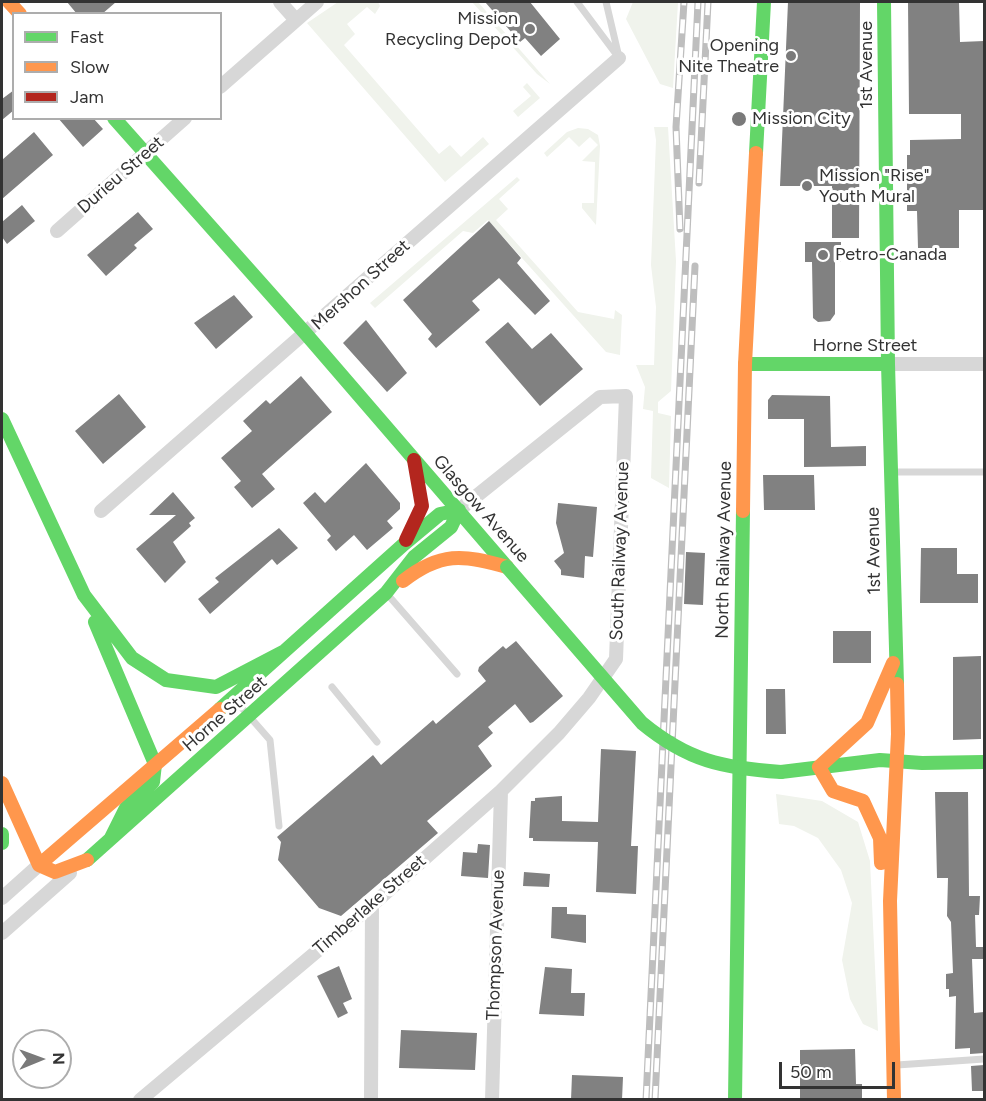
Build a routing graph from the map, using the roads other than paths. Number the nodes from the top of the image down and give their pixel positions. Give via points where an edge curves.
1 (280, 2) edge
2 (317, 2) edge
3 (577, 2) edge
4 (606, 2) edge
5 (764, 2) edge
6 (884, 2) edge
7 (296, 20) junction
8 (619, 58) junction
9 (222, 85) edge
10 (116, 120) edge
11 (183, 120) edge
12 (146, 154) junction
13 (57, 231) dead end
14 (306, 334) junction
15 (745, 364) junction
16 (888, 364) junction
17 (984, 364) edge
18 (626, 396) joint
19 (2, 419) edge
20 (414, 460) junction
21 (890, 472) junction
22 (984, 472) edge
23 (459, 510) junction
24 (101, 511) dead end
25 (405, 544) junction
26 (507, 567) junction
27 (386, 593) junction
28 (84, 595) junction
29 (283, 652) junction
30 (894, 659) junction
31 (457, 674) dead end
32 (332, 687) dead end
33 (233, 698) junction
34 (589, 698) joint
35 (250, 717) junction
36 (377, 742) dead end
37 (896, 760) junction
38 (984, 762) edge
39 (155, 764) junction
40 (819, 767) junction
41 (2, 783) edge
42 (501, 791) junction
43 (279, 826) dead end
44 (2, 834) edge
45 (111, 838) junction
46 (2, 843) edge
47 (87, 860) junction
48 (39, 865) junction
49 (2, 898) edge
50 (890, 901) junction
51 (372, 905) junction
52 (2, 933) edge
53 (984, 1059) edge
54 (893, 1065) junction
55 (140, 1100) edge
56 (371, 1100) edge
57 (492, 1100) edge
58 (735, 1100) edge
59 (894, 1100) edge

1 - 7 street
2 - 7 street
3 - 8 lane
4 - 8 lane
5 - 15 main road, North Railway Avenue
6 - 16 main road, 1st Avenue
7 - 9 street
8 - 14 street, Mershon Street
10 - 12 main road, Glasgow Avenue
11 - 12 street, Durieu Street
12 - 13 street, Durieu Street
12 - 14 main road, Glasgow Avenue
14 - 20 main road, Glasgow Avenue
14 - 24 street, Mershon Street
15 - 16 main road, Horne Street
15 - 58 main road, North Railway Avenue
16 - 17 street, Horne Street
16 - 21 main road, 1st Avenue
18 - 23 street, Horne Street via 600,397
18 - 34 street, South Railway Avenue via 616,659
19 - 28 main road
20 - 23 main road, Glasgow Avenue
20 - 25 main road via 422,506
21 - 22 lane
21 - 30 main road, 1st Avenue
23 - 25 main road, Horne Street via 440,514
23 - 26 main road, Glasgow Avenue
23 - 27 main road, Horne Street via 451,527 414,557
25 - 29 main road, Horne Street
26 - 27 main road via 476,558 431,562
26 - 40 main road, Glasgow Avenue, bridge via 642,723 666,744 694,759 730,769 781,772
27 - 31 lane
27 - 35 main road, Horne Street
28 - 29 main road via 132,658 166,680 216,687
28 - 39 main road
29 - 33 main road, Horne Street
30 - 37 main road, 1st Avenue
30 - 40 main road via 867,723
32 - 36 lane
33 - 35 lane
33 - 39 main road, Horne Street
34 - 42 street, Timberlake Street
35 - 43 lane via 270,740
35 - 45 main road, Horne Street
37 - 38 main road, Glasgow Avenue
37 - 40 main road, Glasgow Avenue
37 - 50 main road, 1st Avenue
39 - 45 main road via 153,782 126,808
39 - 48 main road, Horne Street
40 - 50 main road via 833,791 863,801 880,838
41 - 48 main road
42 - 51 street, Timberlake Street
42 - 57 street, Thompson Avenue
44 - 46 main road
45 - 47 main road, Horne Street
47 - 48 main road via 55,872
47 - 52 street, Horne Street
48 - 49 street, Horne Street
50 - 54 main road, 1st Avenue
51 - 55 street, Timberlake Street
51 - 56 street
53 - 54 lane
54 - 59 main road, 1st Avenue

